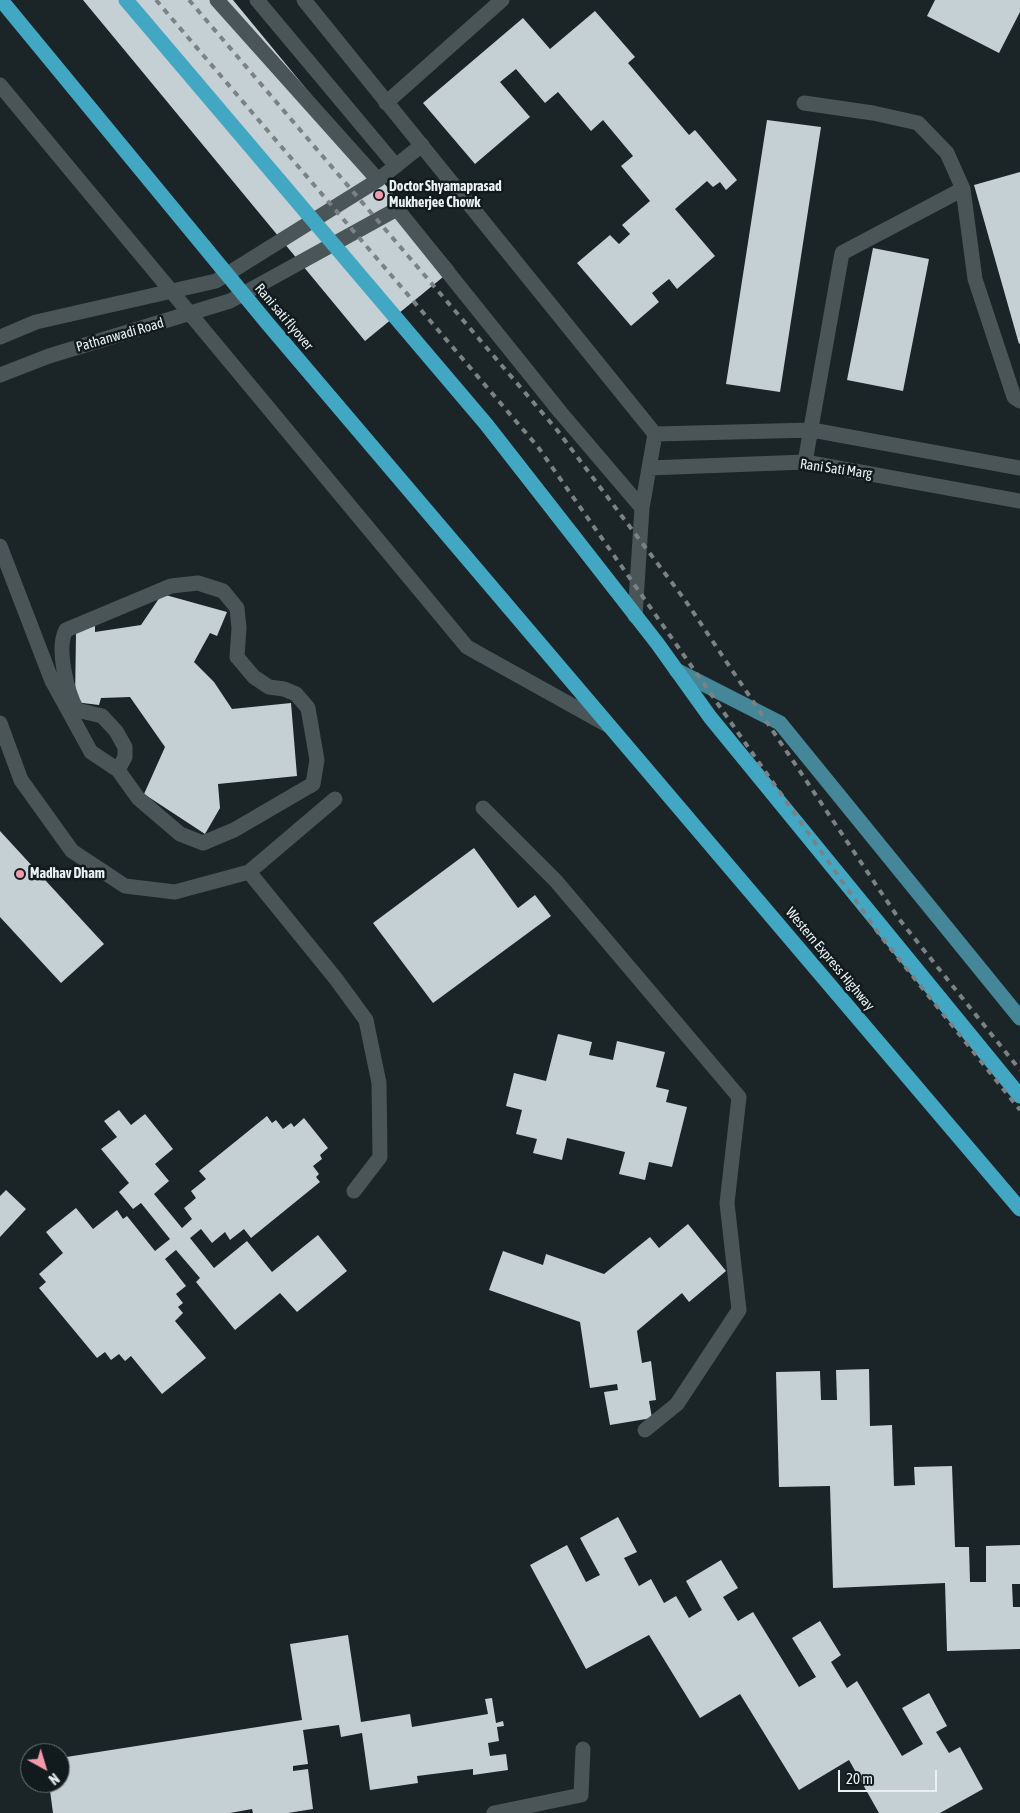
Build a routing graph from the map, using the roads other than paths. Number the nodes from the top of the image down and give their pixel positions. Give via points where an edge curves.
1 (1, 0) edge
2 (126, 0) edge
3 (217, 0) edge
4 (258, 0) edge
5 (304, 0) edge
6 (502, 0) edge
7 (0, 85) edge
8 (386, 103) junction
9 (804, 103) dead end
10 (422, 145) junction
11 (396, 166) junction
12 (378, 180) junction
13 (963, 189) junction
14 (174, 292) junction
15 (192, 314) junction
16 (0, 337) edge
17 (0, 375) edge
18 (1020, 400) edge
19 (812, 430) junction
20 (655, 434) junction
21 (805, 462) junction
22 (649, 468) junction
23 (1020, 468) edge
24 (1020, 501) edge
25 (642, 508) junction
26 (0, 546) edge
27 (635, 616) junction
28 (676, 670) junction
29 (0, 723) edge
30 (614, 729) junction
31 (118, 770) junction
32 (335, 799) dead end
33 (483, 808) dead end
34 (249, 872) junction
35 (1020, 1018) edge
36 (1020, 1096) edge
37 (354, 1190) dead end
38 (1020, 1209) edge
39 (645, 1430) dead end
40 (583, 1749) dead end
41 (494, 1813) edge

1 - 30 highway, Rani sati flyover via 268,324
2 - 27 highway via 486,424
3 - 12 street
4 - 11 street
5 - 8 street
6 - 8 street
7 - 14 street
8 - 10 street
9 - 13 street via 918,123 947,153
10 - 11 street, Pathanwadi Road
10 - 20 street
11 - 12 street, Pathanwadi Road
12 - 14 street, Pathanwadi Road via 216,281
13 - 18 street via 976,279 1014,397
13 - 19 street via 842,253
14 - 15 street
14 - 16 street, Pathanwadi Road via 36,322
15 - 17 street, Pathanwadi Road via 49,356
15 - 25 street, Pathanwadi Road via 230,301 397,209
15 - 30 street via 467,646
19 - 20 street
19 - 21 street
19 - 23 street
20 - 22 street
21 - 22 street, Rani Sati Marg
21 - 24 street, Rani Sati Marg
22 - 25 street
25 - 27 street
26 - 31 street via 52,681 91,752
27 - 28 highway
28 - 35 main road via 780,723
28 - 36 highway via 710,717
29 - 34 street via 21,780 72,851 125,886 175,892
30 - 38 highway, Western Express Highway
31 - 31 street via 138,798 180,834 203,843 234,830 313,784 318,760 308,708 296,694 284,688 269,687 254,677 237,657 237,608 223,591 198,582 171,586 66,630 61,640 69,695 77,710 102,716 116,731 125,746 125,757
32 - 34 street
33 - 39 street via 556,882 739,1096 727,1203 739,1310 677,1404
34 - 37 street via 366,1020 379,1084 380,1157
40 - 41 street via 581,1795

